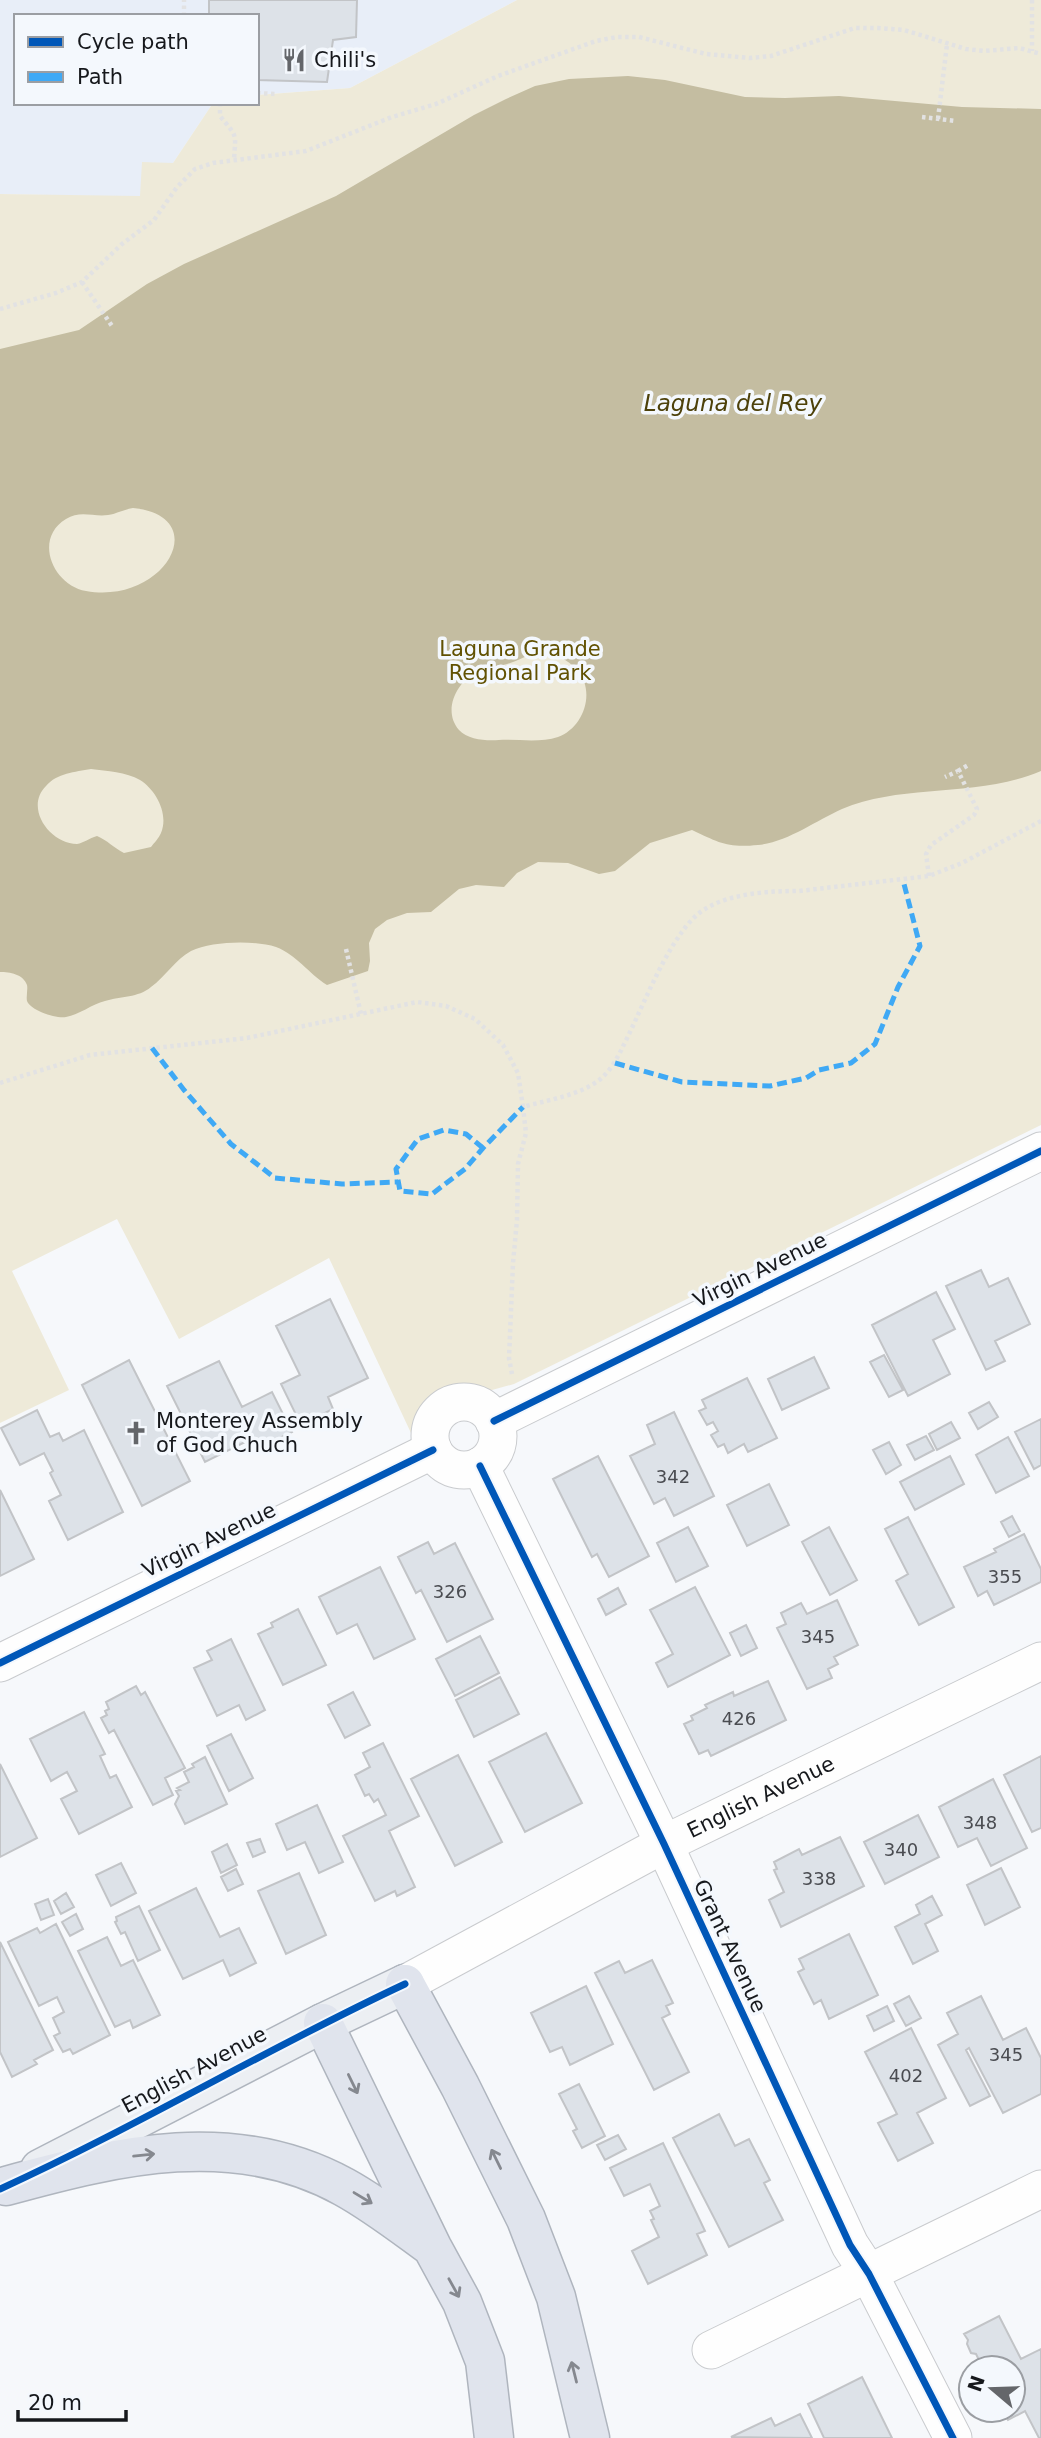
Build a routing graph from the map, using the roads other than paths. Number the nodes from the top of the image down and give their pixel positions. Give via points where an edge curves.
1 (1041, 1151) edge
2 (494, 1420) junction
3 (433, 1450) junction
4 (480, 1466) junction
5 (1041, 1661) edge
6 (0, 1662) edge
7 (664, 1844) junction
8 (405, 1984) junction
9 (323, 2022) junction
10 (2, 2183) edge
11 (1041, 2189) edge
12 (432, 2247) junction
13 (869, 2274) junction
14 (710, 2350) dead end
15 (494, 2438) edge
16 (590, 2438) edge
17 (953, 2438) edge

1 - 2 street, Virgin Avenue
2 - 3 street via 478,1405 455,1404 436,1417 431,1427
2 - 4 street via 498,1441
3 - 4 street via 439,1460 458,1470
3 - 6 street, Virgin Avenue
4 - 7 street, Grant Avenue
5 - 7 street, English Avenue
7 - 8 street, English Avenue
7 - 13 street, Grant Avenue via 850,2245
8 - 9 main road, English Avenue
16 -> 8 highway via 556,2297 526,2219
9 - 10 main road, English Avenue
9 -> 12 highway
10 -> 12 highway via 140,2155 214,2151 265,2157 341,2185
11 - 13 street
12 -> 15 highway via 462,2302 485,2361
13 - 14 street
13 - 17 street, Grant Avenue

